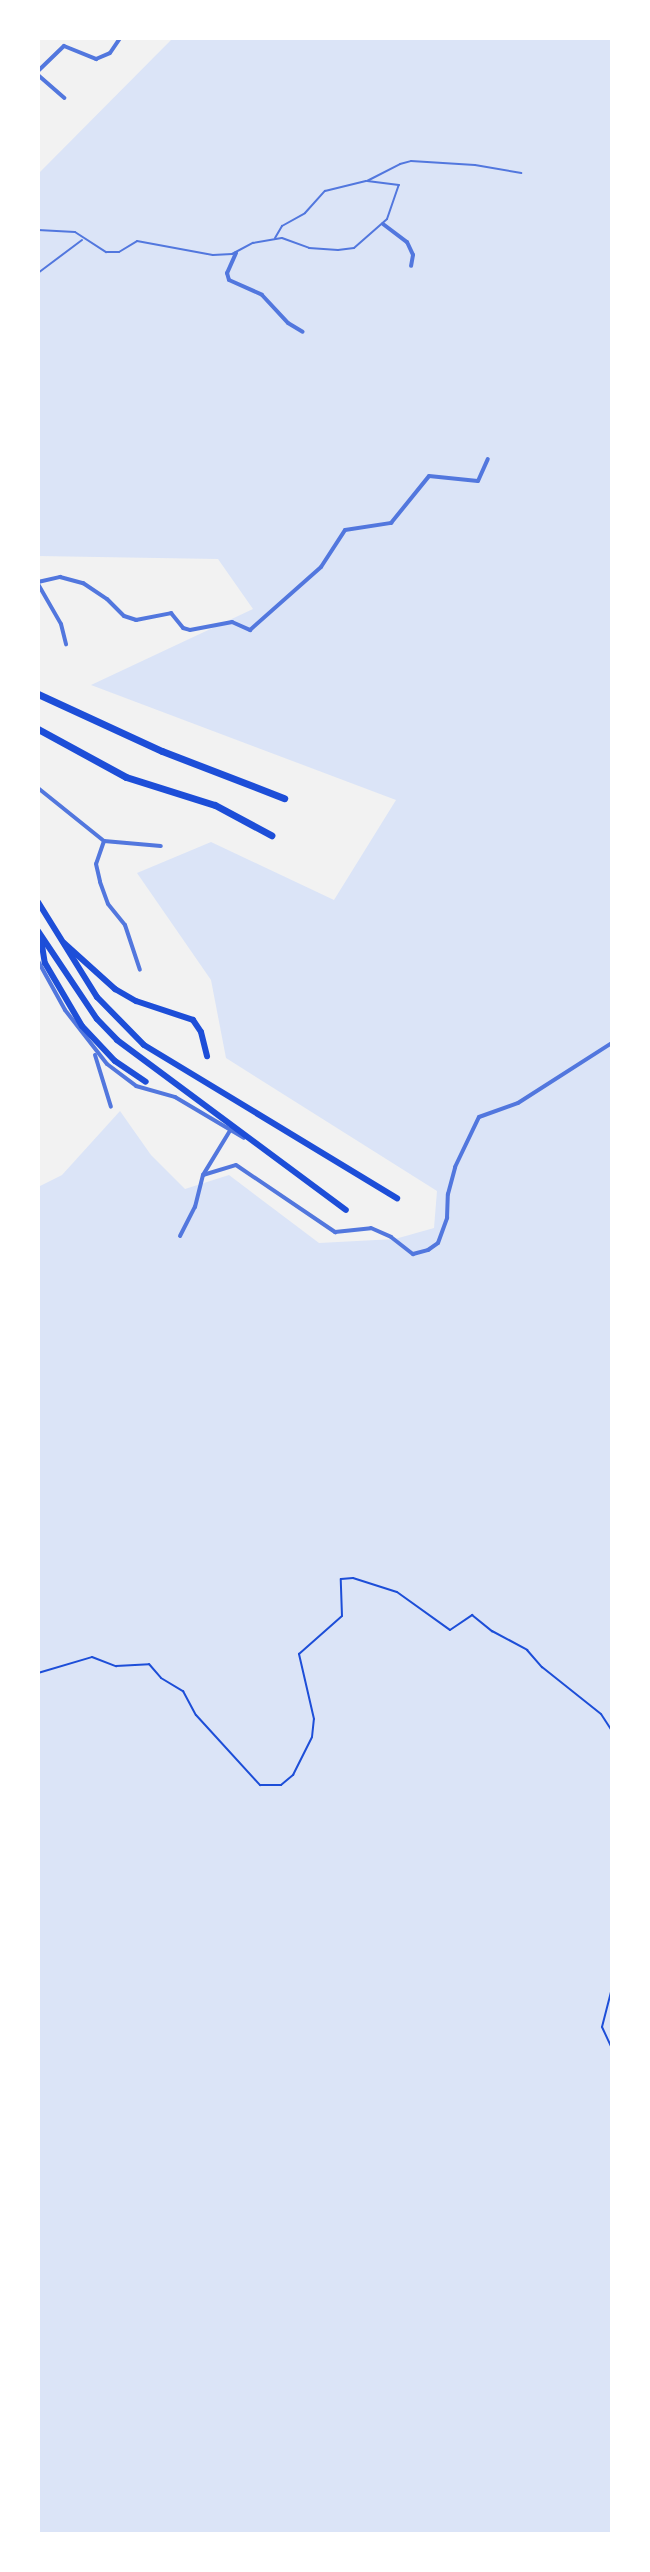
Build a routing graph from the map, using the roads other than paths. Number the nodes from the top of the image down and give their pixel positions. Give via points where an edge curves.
1 (120, 38) edge
2 (233, 38) edge
3 (242, 38) edge
4 (38, 73) edge
5 (64, 98) dead end
6 (521, 173) dead end
7 (367, 181) junction
8 (383, 224) junction
9 (38, 230) edge
10 (83, 239) junction
11 (274, 239) junction
12 (236, 253) junction
13 (411, 266) dead end
14 (38, 273) edge
15 (303, 332) dead end
16 (488, 459) dead end
17 (38, 583) edge
18 (66, 644) dead end
19 (38, 694) edge
20 (38, 729) edge
21 (38, 788) edge
22 (284, 798) dead end
23 (271, 835) dead end
24 (104, 841) junction
25 (161, 846) dead end
26 (38, 902) edge
27 (39, 933) edge
28 (61, 941) junction
29 (38, 961) edge
30 (140, 970) dead end
31 (612, 1043) edge
32 (95, 1052) junction
33 (207, 1056) dead end
34 (146, 1082) dead end
35 (111, 1107) dead end
36 (231, 1129) junction
37 (298, 1173) junction
38 (203, 1175) junction
39 (397, 1198) dead end
40 (346, 1210) dead end
41 (180, 1236) dead end

1 - 4 street via 110,53 96,59 64,46
2 - 3 street
4 - 5 street
6 - 7 lane via 411,161
7 - 8 lane via 399,185
7 - 11 lane via 325,191
8 - 11 lane via 354,248
8 - 13 street via 407,242
9 - 10 lane via 75,232
10 - 12 lane via 106,252 119,252 137,241 213,255
10 - 14 lane
11 - 12 lane
12 - 15 street via 229,280 262,295
16 - 17 street via 478,481 424,478 391,523 345,530 321,567 250,630 232,622 190,630 171,613 136,620 83,583 60,577
17 - 18 street
19 - 22 highway
20 - 23 highway via 95,763 215,805
21 - 24 street
24 - 25 street
24 - 30 street via 96,864 100,882 108,904 125,925
26 - 28 main road
27 - 34 main road via 45,963 82,1026 115,1061
27 - 37 main road via 90,1010 117,1040
28 - 33 main road via 136,1001 193,1020
28 - 39 main road via 97,997 144,1045
29 - 32 street
31 - 38 street via 518,1103 479,1117 455,1167 442,1234 428,1250 413,1254 371,1228 335,1232 236,1165
32 - 35 street
32 - 36 street via 136,1086 175,1097
36 - 37 street
36 - 38 street
37 - 40 main road
38 - 41 street

